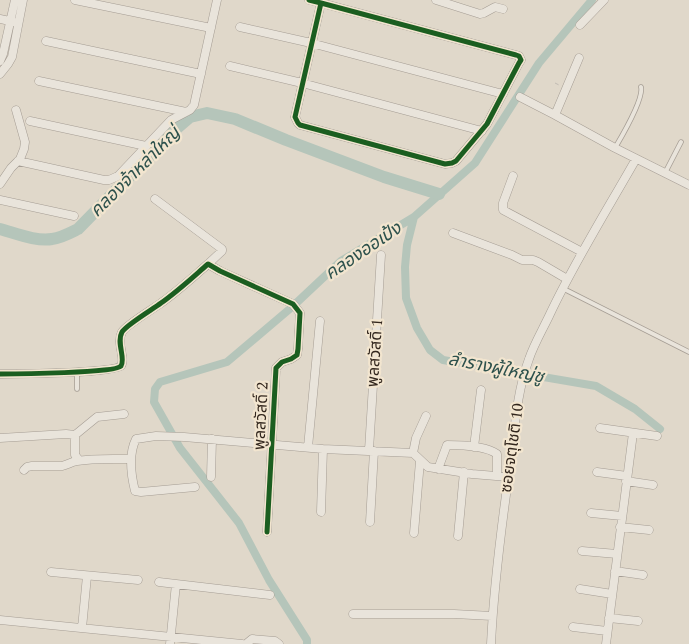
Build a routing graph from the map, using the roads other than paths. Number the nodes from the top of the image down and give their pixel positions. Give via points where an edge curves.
1 (15, 0) edge
2 (23, 0) edge
3 (75, 0) edge
4 (217, 0) edge
5 (309, 0) edge
6 (436, 0) edge
7 (604, 0) edge
8 (321, 3) junction
9 (503, 9) dead end
10 (0, 19) edge
11 (14, 22) junction
12 (580, 25) dead end
13 (240, 27) dead end
14 (211, 28) junction
15 (46, 41) dead end
16 (311, 43) junction
17 (579, 58) dead end
18 (2, 63) edge
19 (230, 66) dead end
20 (0, 74) edge
21 (201, 74) junction
22 (39, 81) dead end
23 (302, 83) junction
24 (641, 87) dead end
25 (503, 94) junction
26 (520, 97) dead end
27 (16, 110) dead end
28 (186, 112) junction
29 (555, 115) junction
30 (30, 121) dead end
31 (482, 131) junction
32 (681, 142) dead end
33 (146, 146) junction
34 (615, 148) junction
35 (636, 159) junction
36 (18, 161) junction
37 (666, 173) junction
38 (513, 176) dead end
39 (0, 184) edge
40 (689, 185) edge
41 (155, 199) dead end
42 (0, 200) edge
43 (74, 216) dead end
44 (453, 234) dead end
45 (582, 252) junction
46 (381, 255) dead end
47 (208, 264) junction
48 (567, 279) junction
49 (562, 288) junction
50 (320, 321) dead end
51 (689, 352) edge
52 (77, 371) junction
53 (0, 374) edge
54 (77, 389) dead end
55 (482, 390) dead end
56 (124, 414) dead end
57 (426, 416) dead end
58 (600, 428) dead end
59 (633, 433) junction
60 (74, 435) junction
61 (657, 436) dead end
62 (0, 438) edge
63 (212, 439) junction
64 (272, 444) junction
65 (308, 447) junction
66 (474, 448) junction
67 (322, 449) junction
68 (371, 451) junction
69 (412, 453) junction
70 (131, 459) junction
71 (79, 460) junction
72 (420, 461) junction
73 (438, 469) junction
74 (24, 470) dead end
75 (464, 472) junction
76 (597, 472) dead end
77 (497, 476) junction
78 (211, 477) dead end
79 (508, 477) junction
80 (627, 478) junction
81 (653, 485) dead end
82 (195, 487) dead end
83 (321, 512) dead end
84 (591, 513) dead end
85 (622, 516) junction
86 (370, 522) dead end
87 (620, 527) junction
88 (649, 530) dead end
89 (267, 532) dead end
90 (414, 534) dead end
91 (458, 536) dead end
92 (582, 551) dead end
93 (617, 554) junction
94 (50, 572) dead end
95 (615, 572) junction
96 (643, 575) dead end
97 (87, 576) junction
98 (138, 580) dead end
99 (159, 582) dead end
100 (176, 584) junction
101 (580, 589) dead end
102 (612, 594) junction
103 (270, 595) dead end
104 (354, 614) dead end
105 (492, 616) junction
106 (609, 618) junction
107 (0, 620) edge
108 (638, 621) dead end
109 (573, 627) dead end
110 (82, 628) junction
111 (607, 631) junction
112 (170, 641) edge
113 (244, 644) edge
114 (279, 644) edge
115 (491, 644) edge
116 (606, 644) edge

1 - 11 street
2 - 11 street
3 - 14 street
4 - 14 street
5 - 8 street
6 - 9 street via 480,14 495,7
7 - 12 street
8 - 16 street
8 - 25 street via 519,56 521,60
10 - 11 street
11 - 18 street
13 - 16 street
14 - 21 street
15 - 21 street
16 - 23 street
16 - 25 street
17 - 29 street
18 - 20 street
19 - 23 street
21 - 28 street via 194,105
22 - 28 street
23 - 31 street
23 - 31 street via 295,117 300,125 445,164 456,161
24 - 34 lane via 638,102
25 - 31 street
26 - 29 street
27 - 36 street via 25,142
28 - 33 street via 171,120
29 - 34 street
30 - 33 street
32 - 37 lane
33 - 36 street via 118,176 109,180
34 - 35 street
35 - 37 street
35 - 45 street, ซอยจตุโชติ 10
36 - 39 street
37 - 40 street
38 - 45 street via 503,210
41 - 47 street via 222,249
42 - 43 street
44 - 48 street via 522,260 538,262
45 - 48 street, ซอยจตุโชติ 10
46 - 68 street, พูลสวัสดิ์ 1
47 - 52 street via 123,330 119,339 120,366
47 - 64 street, พูลสวัสดิ์ 2 via 293,304 300,313 297,355 276,368
48 - 49 street, ซอยจตุโชติ 10
49 - 51 lane
49 - 79 street, ซอยจตุโชติ 10 via 524,375
50 - 65 street
52 - 53 street
52 - 54 lane
55 - 66 street
56 - 60 street via 97,417
57 - 69 street
58 - 59 street
59 - 61 street
59 - 80 street
60 - 62 street
60 - 71 street via 75,455
63 - 64 street
63 - 70 street via 156,436 136,439
63 - 78 street
64 - 65 street
64 - 89 street, พูลสวัสดิ์ 2
65 - 67 street
66 - 73 street via 447,445
66 - 77 street via 497,454
67 - 68 street
67 - 83 street
68 - 69 street
68 - 86 street, พูลสวัสดิ์ 1
69 - 72 street
70 - 71 street
70 - 82 street via 136,492
71 - 74 street via 62,466 32,466
72 - 73 street
72 - 90 street
73 - 75 street
75 - 77 street
75 - 91 street
76 - 80 street
77 - 79 street
79 - 105 street, ซอยจตุโชติ 10
80 - 81 street
80 - 85 street
84 - 85 street
85 - 87 street
87 - 88 street
87 - 93 street
92 - 93 street
93 - 95 street
94 - 97 street
95 - 96 street
95 - 102 street
97 - 98 street
97 - 110 street
99 - 100 street
100 - 103 street
100 - 112 street
101 - 102 street
102 - 106 street
104 - 105 street
105 - 115 street, ซอยจตุโชติ 10
106 - 108 street
106 - 111 street
107 - 110 street
109 - 111 street
110 - 112 street
111 - 116 street
112 - 113 street
113 - 114 street via 252,639

